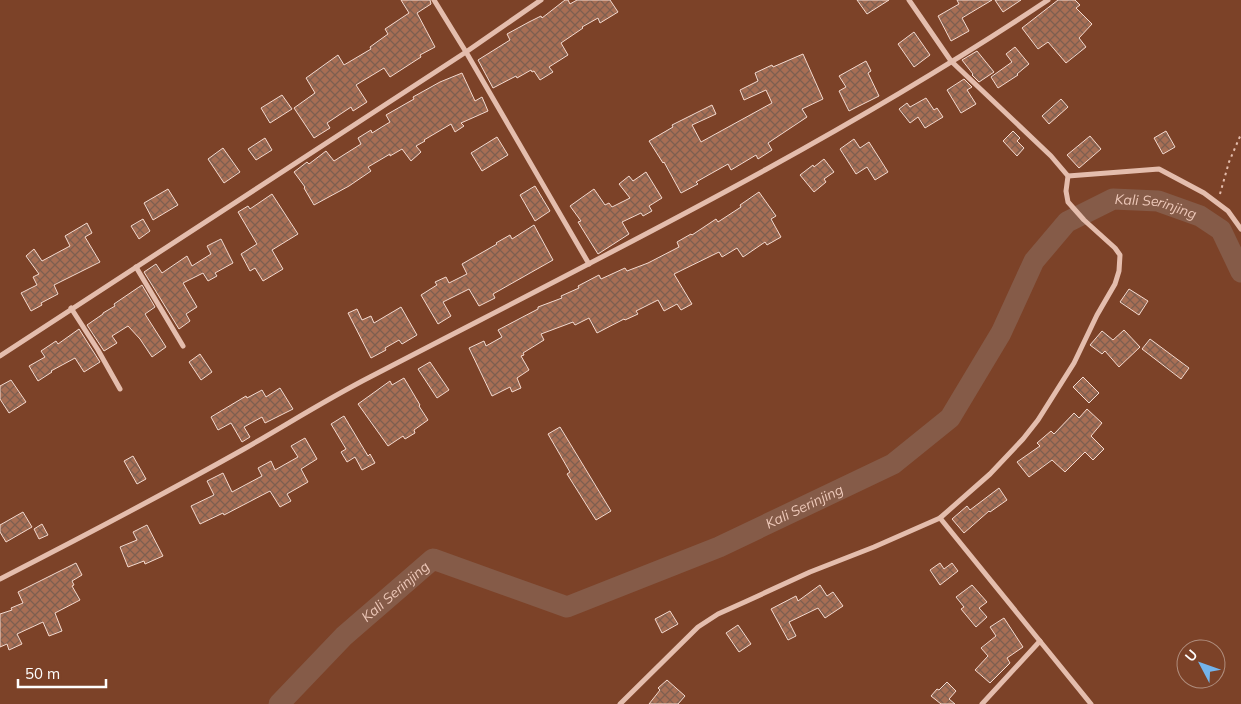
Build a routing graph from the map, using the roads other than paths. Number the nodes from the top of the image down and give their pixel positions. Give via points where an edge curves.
1 (434, 0) edge
2 (541, 0) edge
3 (908, 0) edge
4 (1048, 0) edge
5 (466, 52) junction
6 (951, 61) junction
7 (1068, 176) junction
8 (1241, 229) edge
9 (589, 264) junction
10 (136, 267) junction
11 (71, 308) junction
12 (182, 346) dead end
13 (0, 356) edge
14 (120, 389) dead end
15 (940, 518) junction
16 (0, 579) edge
17 (1040, 641) junction
18 (620, 704) edge
19 (982, 704) edge
20 (1091, 704) edge

1 - 5 street
2 - 5 street
3 - 6 street
4 - 6 street
5 - 9 street
5 - 10 street
6 - 7 street
6 - 9 street via 753,178
7 - 8 street via 1159,169 1204,193 1228,211
7 - 15 street via 1068,202 1120,255 1115,284 1074,363 1038,420 990,474
9 - 16 street via 365,379 198,474
10 - 11 street
10 - 12 street
11 - 13 street
11 - 14 street
15 - 17 street
15 - 18 street via 718,614 677,646
17 - 19 street
17 - 20 street

